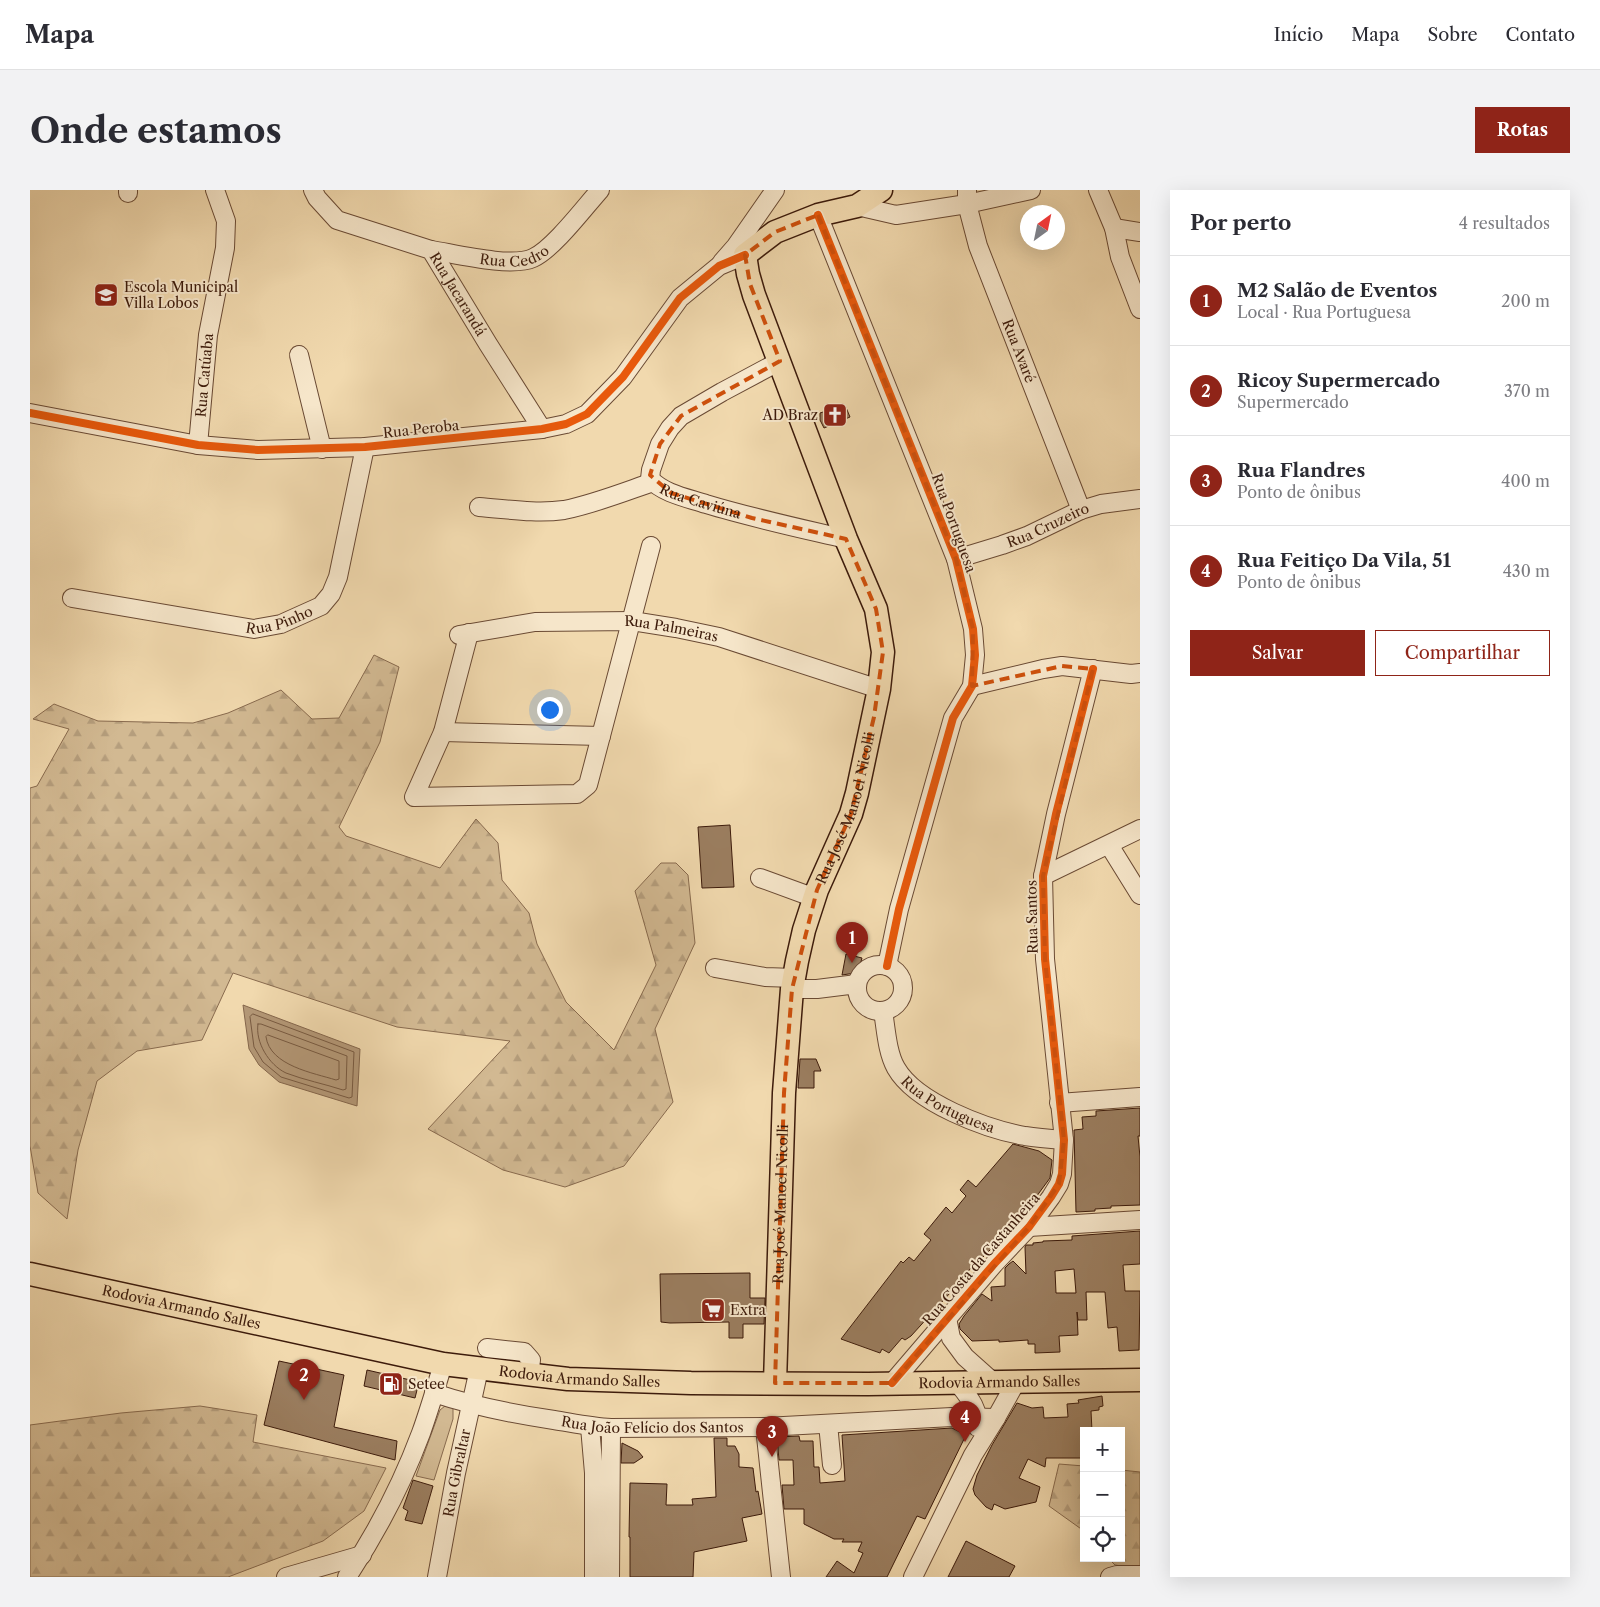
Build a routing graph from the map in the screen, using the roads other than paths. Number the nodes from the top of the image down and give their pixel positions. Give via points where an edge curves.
1 (215, 190) edge
2 (313, 190) edge
3 (600, 190) edge
4 (775, 190) edge
5 (882, 190) edge
6 (1030, 190) edge
7 (1098, 190) edge
8 (967, 197) edge
9 (857, 206) junction
10 (818, 214) junction
11 (1114, 228) junction
12 (1140, 232) edge
13 (431, 250) junction
14 (745, 255) junction
15 (719, 266) junction
16 (1140, 309) edge
17 (299, 355) dead end
18 (780, 362) junction
19 (30, 413) edge
20 (542, 428) junction
21 (198, 445) junction
22 (365, 448) junction
23 (322, 449) junction
24 (653, 482) junction
25 (1140, 499) edge
26 (479, 507) dead end
27 (1081, 510) junction
28 (846, 539) junction
29 (651, 546) dead end
30 (956, 558) junction
31 (72, 598) dead end
32 (632, 621) junction
33 (1093, 669) junction
34 (1140, 673) edge
35 (972, 686) junction
36 (879, 689) junction
37 (443, 732) junction
38 (601, 736) junction
39 (1140, 829) edge
40 (1109, 845) junction
41 (1043, 876) junction
42 (760, 878) dead end
43 (1140, 895) edge
44 (815, 898) junction
45 (887, 966) junction
46 (715, 968) dead end
47 (794, 984) junction
48 (857, 984) junction
49 (883, 1011) junction
50 (1140, 1097) edge
51 (1059, 1103) junction
52 (1064, 1140) junction
53 (1140, 1220) edge
54 (1029, 1227) junction
55 (30, 1274) edge
56 (947, 1318) junction
57 (487, 1348) dead end
58 (443, 1364) junction
59 (479, 1369) junction
60 (529, 1375) junction
61 (1140, 1380) edge
62 (957, 1382) junction
63 (993, 1382) junction
64 (1016, 1382) junction
65 (775, 1383) junction
66 (892, 1383) junction
67 (434, 1393) junction
68 (472, 1405) junction
69 (978, 1418) junction
70 (996, 1418) junction
71 (828, 1424) junction
72 (590, 1427) junction
73 (765, 1427) junction
74 (612, 1428) junction
75 (973, 1454) junction
76 (832, 1465) dead end
77 (602, 1544) junction
78 (362, 1555) junction
79 (1140, 1575) edge
80 (286, 1577) edge
81 (347, 1577) edge
82 (437, 1577) edge
83 (594, 1577) edge
84 (610, 1577) edge
85 (781, 1577) edge
86 (913, 1577) edge
87 (1110, 1577) edge

1 - 21 street, Rua Catúaba via 226,221 225,248 208,335
2 - 13 street, Rua Jacarandá via 337,220
3 - 13 street, Rua Cedro via 550,246 533,258 517,262
4 - 15 street
5 - 9 main road
6 - 8 street
7 - 11 street
8 - 9 street via 896,215
8 - 27 street, Rua Avaré via 978,246
9 - 10 main road
10 - 14 main road via 775,232
10 - 30 street, Rua Portuguesa
11 - 12 street
11 - 16 street via 1120,257
13 - 20 street, Rua Jacarandá
14 - 15 street, Rua Peroba
14 - 18 main road, Rua José Manoel Nicolli via 750,284
15 - 20 street, Rua Peroba via 680,298 623,377 587,414 566,424
17 - 23 street
18 - 24 street, Rua Caviúna via 681,416 660,444 650,470
18 - 28 main road, Rua José Manoel Nicolli
19 - 21 street, Rua Peroba
20 - 22 street, Rua Peroba
21 - 23 street, Rua Peroba via 258,450
22 - 23 street, Rua Peroba
22 - 31 street, Rua Pinho via 338,577 331,594 321,606 281,624 254,629
24 - 26 street via 564,510 538,512
24 - 28 street, Rua Caviúna via 671,493 752,518
25 - 27 street, Rua Cruzeiro
27 - 30 street, Rua Cruzeiro via 1026,536
28 - 36 main road, Rua José Manoel Nicolli via 876,609 883,652
29 - 32 street
30 - 35 street, Rua Portuguesa via 973,629
32 - 36 street, Rua Palmeiras via 719,637
32 - 37 street, Rua Palmeiras via 535,622 462,634
32 - 38 street
33 - 34 street
33 - 35 street via 1062,666
33 - 41 street, Rua Santos
35 - 45 street, Rua Portuguesa via 953,718 899,909
36 - 44 main road, Rua José Manoel Nicolli via 851,814
37 - 38 street
37 - 38 street via 414,797 577,794 588,784
39 - 40 street
40 - 41 street
40 - 43 street
41 - 51 street, Rua Santos via 1045,959
42 - 44 street
44 - 47 main road, Rua José Manoel Nicolli via 796,961
45 - 48 street via 872,966
45 - 49 street via 894,968 902,980 903,994 896,1006
46 - 47 street
47 - 48 street via 816,989
47 - 65 main road, Rua José Manoel Nicolli via 784,1093
48 - 49 street via 863,1004
49 - 52 street, Rua Portuguesa via 895,1066 905,1082 922,1096 1003,1131
50 - 51 street
51 - 52 street, Rua Santos
52 - 54 street, Rua Costa da Castanheira via 1059,1184
53 - 54 street
54 - 56 street, Rua Costa da Castanheira
55 - 58 main road, Rodovia Armando Salles
56 - 63 street, Rua Costa da Castanheira via 951,1338 965,1357
56 - 66 street, Rua Costa da Castanheira
57 - 60 street via 524,1352 530,1360
58 - 59 main road, Rodovia Armando Salles
58 - 67 street
59 - 60 main road, Rodovia Armando Salles
59 - 68 street, Rua Gibraltar
60 - 65 main road, Rodovia Armando Salles via 586,1380
61 - 64 main road, Rodovia Armando Salles
62 - 63 main road, Rodovia Armando Salles
62 - 66 main road, Rodovia Armando Salles
62 - 69 street via 971,1400
63 - 64 main road, Rodovia Armando Salles
64 - 70 street
65 - 66 main road, Rodovia Armando Salles
67 - 68 street, Rua João Felício dos Santos
67 - 78 street via 401,1482
68 - 72 street, Rua João Felício dos Santos
68 - 82 street, Rua Gibraltar
69 - 70 street, Rua João Felício dos Santos
69 - 71 street, Rua João Felício dos Santos
69 - 75 street
70 - 75 street
71 - 73 street, Rua João Felício dos Santos
71 - 76 street
72 - 74 street, Rua João Felício dos Santos
72 - 77 street
73 - 74 street, Rua João Felício dos Santos
73 - 85 street
74 - 77 street
75 - 86 street
77 - 83 street
77 - 84 street
78 - 80 street
78 - 81 street
79 - 87 street

